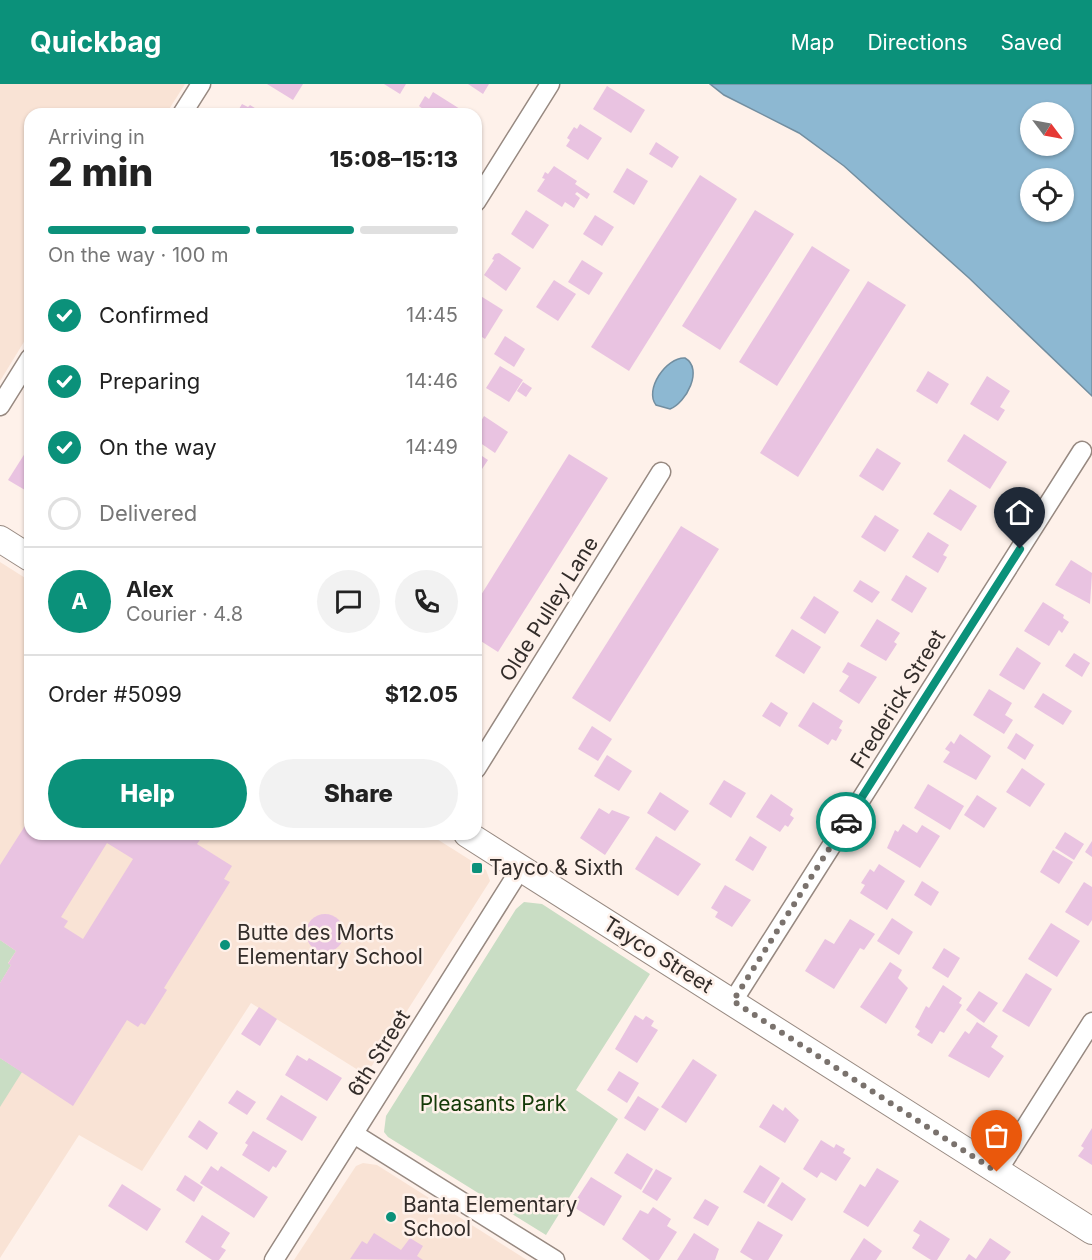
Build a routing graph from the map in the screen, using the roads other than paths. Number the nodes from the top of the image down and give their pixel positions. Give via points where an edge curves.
1 (201, 84) edge
2 (550, 84) edge
3 (186, 108) edge
4 (482, 192) edge
5 (24, 368) edge
6 (0, 406) edge
7 (1082, 451) dead end
8 (661, 472) dead end
9 (0, 540) edge
10 (24, 554) edge
11 (482, 759) edge
12 (476, 840) edge
13 (521, 868) junction
14 (733, 1001) junction
15 (1092, 1022) edge
16 (354, 1134) junction
17 (997, 1172) junction
18 (1092, 1231) edge
19 (274, 1260) edge
20 (555, 1260) edge

1 - 3 street
2 - 4 street
5 - 6 street
7 - 14 street, Frederick Street
8 - 11 street, Olde Pulley Lane
9 - 10 street
12 - 13 street, Tayco Street
13 - 14 street, Tayco Street
13 - 16 street, 6th Street
14 - 17 street, Tayco Street
15 - 17 street
16 - 19 street, 6th Street
16 - 20 street
17 - 18 street, Tayco Street

